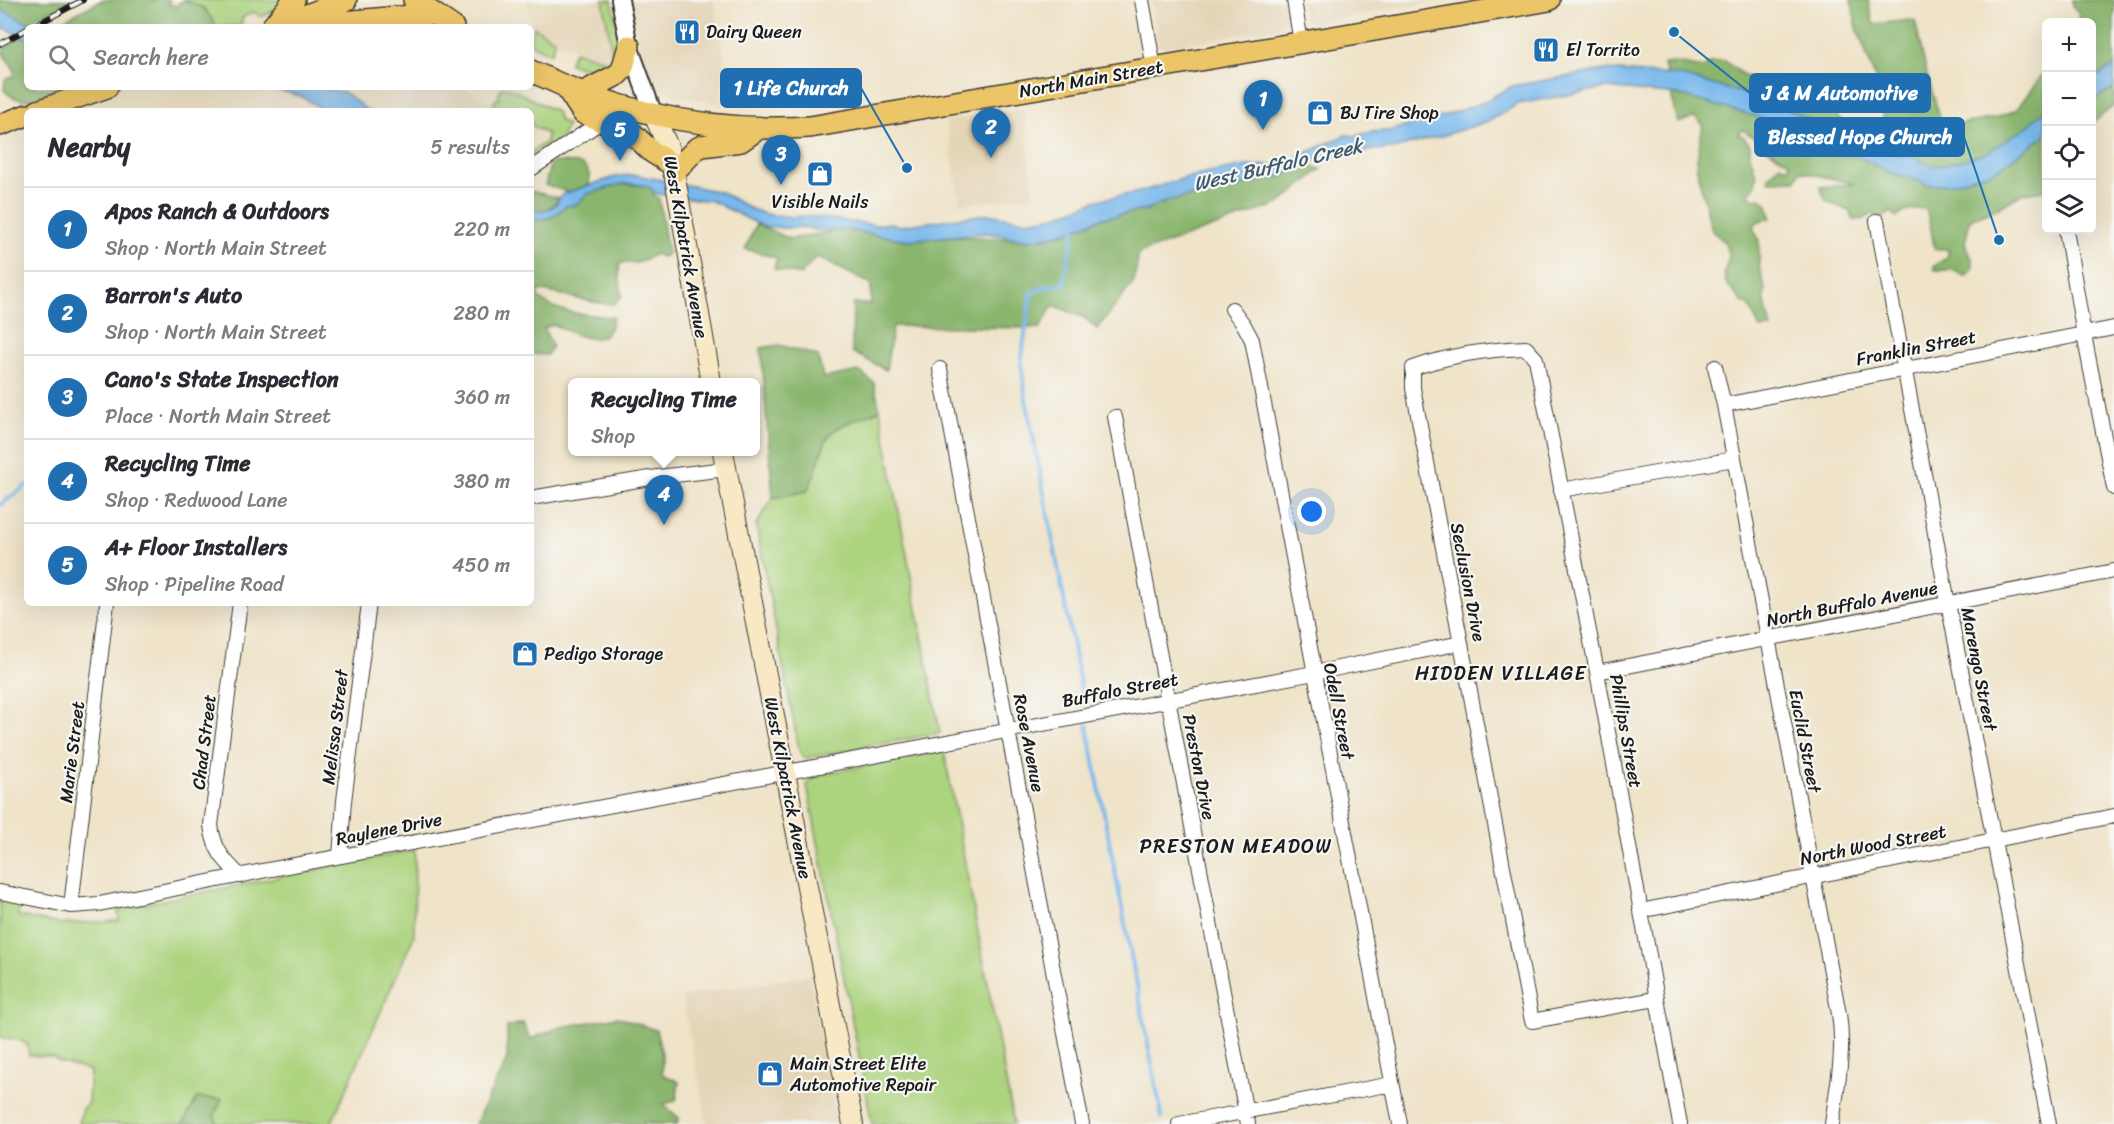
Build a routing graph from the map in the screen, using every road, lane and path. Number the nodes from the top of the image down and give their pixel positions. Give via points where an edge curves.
1 (294, 0) edge
2 (346, 0) edge
3 (414, 0) edge
4 (620, 0) edge
5 (1142, 0) edge
6 (1294, 0) edge
7 (1539, 1) edge
8 (434, 14) junction
9 (275, 24) edge
10 (281, 24) edge
11 (320, 24) edge
12 (449, 24) edge
13 (1301, 43) junction
14 (629, 46) junction
15 (1154, 68) junction
16 (534, 71) edge
17 (100, 90) edge
18 (573, 90) junction
19 (63, 107) edge
20 (654, 115) junction
21 (24, 116) edge
22 (602, 121) junction
23 (0, 125) edge
24 (758, 129) junction
25 (534, 167) edge
26 (674, 168) junction
27 (1877, 221) dead end
28 (2067, 234) edge
29 (1232, 309) dead end
30 (2114, 328) edge
31 (2084, 334) junction
32 (1526, 348) joint
33 (1715, 367) dead end
34 (1906, 368) junction
35 (940, 369) dead end
36 (710, 378) edge
37 (1724, 405) junction
38 (1115, 417) dead end
39 (1734, 459) junction
40 (725, 460) edge
41 (2114, 488) edge
42 (1561, 490) junction
43 (534, 497) edge
44 (2114, 571) edge
45 (1948, 603) junction
46 (107, 606) edge
47 (240, 606) edge
48 (369, 606) edge
49 (1767, 639) junction
50 (1461, 643) junction
51 (1597, 672) junction
52 (1314, 673) junction
53 (1167, 699) junction
54 (1008, 729) junction
55 (785, 771) junction
56 (2114, 816) edge
57 (1994, 839) junction
58 (340, 856) junction
59 (1812, 875) junction
60 (240, 876) junction
61 (0, 892) edge
62 (71, 906) junction
63 (1640, 910) junction
64 (1656, 999) junction
65 (1392, 1084) junction
66 (1247, 1118) edge
67 (853, 1124) edge
68 (1082, 1124) edge
69 (1179, 1124) edge
70 (1400, 1124) edge
71 (1680, 1124) edge
72 (1832, 1124) edge
73 (2049, 1124) edge

1 - 9 main road
2 - 10 main road
3 - 8 main road
4 - 14 street
5 - 15 street
6 - 13 street
7 - 13 main road, North Main Street
8 - 11 main road
8 - 12 main road
13 - 15 main road, North Main Street
14 - 18 main road via 617,75
14 - 20 street
15 - 24 main road, North Main Street via 810,127
16 - 18 main road, North Main Street
17 - 19 main road
18 - 20 main road, North Main Street
18 - 22 main road via 583,113
20 - 24 main road, North Main Street via 705,125
20 - 26 main road, West Kilpatrick Avenue
21 - 23 main road
22 - 25 street
22 - 26 main road via 633,134
24 - 26 main road via 741,141 702,146
26 - 36 main road, West Kilpatrick Avenue
27 - 34 street, Marengo Street
28 - 31 street
29 - 52 street, Odell Street via 1252,340
30 - 31 street, Franklin Street
31 - 34 street, Franklin Street
31 - 41 street
32 - 42 street, Phillips Street via 1536,359
32 - 50 street, Seclusion Drive via 1503,349 1413,368 1413,388
33 - 37 street, Euclid Street
34 - 37 street, Franklin Street
34 - 45 street, Marengo Street
35 - 54 street, Rose Avenue
37 - 39 street, Euclid Street
38 - 53 street, Preston Drive
39 - 42 street
39 - 49 street, Euclid Street
40 - 43 street via 650,478
40 - 55 main road, West Kilpatrick Avenue
42 - 51 street, Phillips Street
44 - 45 street, North Buffalo Avenue
45 - 49 street, North Buffalo Avenue
45 - 57 street, Marengo Street
46 - 62 street, Marie Street
47 - 60 street, Chad Street via 211,825 216,849
48 - 58 street, Melissa Street
49 - 51 street, North Buffalo Avenue
49 - 59 street, Euclid Street
50 - 52 street, Buffalo Street
50 - 64 street, Seclusion Drive via 1532,1022
51 - 63 street, Phillips Street
52 - 53 street, Buffalo Street
52 - 65 street, Odell Street
53 - 54 street, Buffalo Street
53 - 66 street, Preston Drive
54 - 55 street, Buffalo Street
54 - 68 street, Rose Avenue
55 - 58 street, Raylene Drive
55 - 67 main road, West Kilpatrick Avenue
56 - 57 street, North Wood Street
57 - 59 street, North Wood Street
57 - 73 street, Marengo Street
58 - 60 street, Raylene Drive
59 - 63 street, North Wood Street
59 - 72 street, Euclid Street via 1842,1036
60 - 62 street, Raylene Drive
61 - 62 street, Raylene Drive
63 - 64 street, Phillips Street
64 - 71 street, Phillips Street
65 - 66 street
65 - 70 street, Odell Street
66 - 69 street

